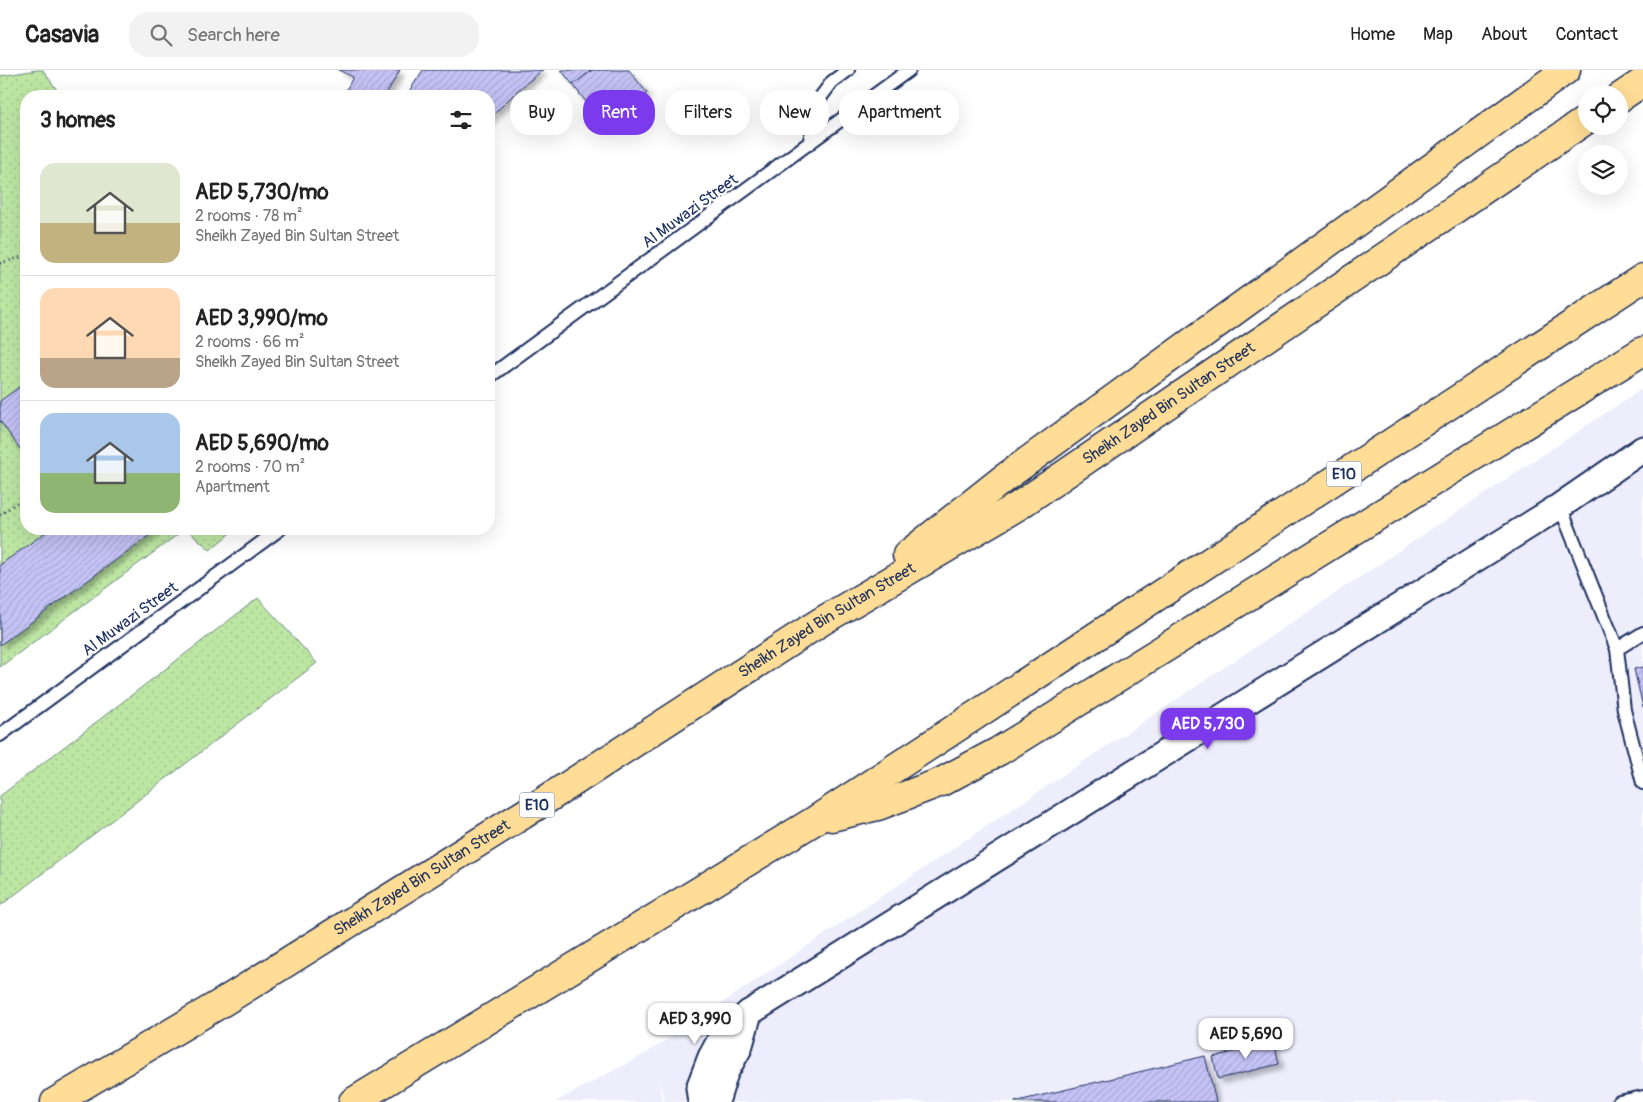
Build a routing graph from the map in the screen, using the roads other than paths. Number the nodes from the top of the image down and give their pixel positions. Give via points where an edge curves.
1 (848, 70) edge
2 (909, 70) edge
3 (1566, 70) edge
4 (1643, 82) edge
5 (1628, 92) edge
6 (1578, 125) edge
7 (809, 144) junction
8 (1643, 278) edge
9 (1643, 351) edge
10 (495, 373) edge
11 (1643, 448) edge
12 (1560, 506) junction
13 (272, 535) edge
14 (822, 621) junction
15 (1643, 633) edge
16 (1617, 648) junction
17 (0, 735) edge
18 (1643, 783) edge
19 (814, 821) junction
20 (749, 1013) junction
21 (1643, 1097) edge
22 (55, 1102) edge
23 (353, 1102) edge
24 (702, 1102) edge
25 (716, 1102) edge
26 (1619, 1102) edge

1 - 7 lane via 832,82 820,98
2 - 7 lane, Al Muwazi Street
3 - 14 highway via 1003,479
4 - 5 highway
6 - 14 highway, Sheikh Zayed Bin Sultan Street / E10 via 1018,506
7 - 10 lane, Al Muwazi Street
8 - 19 highway, E10
9 - 19 highway via 999,751 941,782 878,806
11 - 12 street
12 - 16 lane
12 - 20 street
13 - 17 lane, Al Muwazi Street
14 - 22 highway, Sheikh Zayed Bin Sultan Street / E10 via 524,814
15 - 16 lane
16 - 18 lane via 1624,710
19 - 23 highway, E10
20 - 24 street via 723,1035 711,1057 699,1088
20 - 25 street via 739,1048 725,1073
21 - 26 lane

